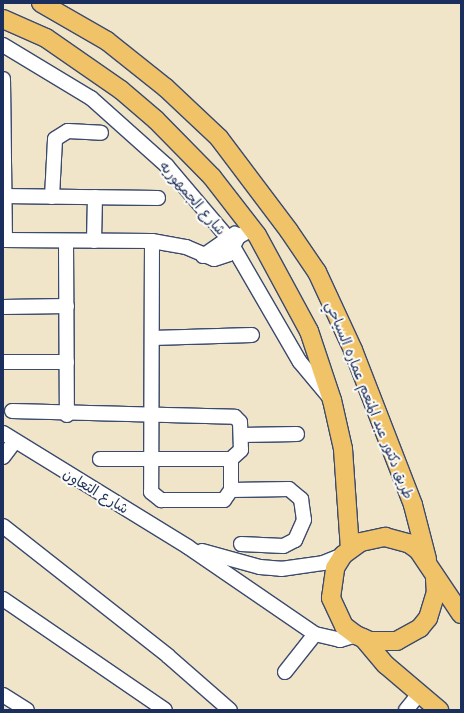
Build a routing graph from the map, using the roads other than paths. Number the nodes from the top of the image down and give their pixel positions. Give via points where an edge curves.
1 (41, 3) edge
2 (3, 19) edge
3 (3, 45) edge
4 (3, 79) edge
5 (101, 133) dead end
6 (4, 134) edge
7 (4, 196) edge
8 (52, 197) junction
9 (95, 197) junction
10 (158, 198) dead end
11 (251, 227) junction
12 (4, 240) edge
13 (66, 241) junction
14 (94, 241) junction
15 (152, 241) junction
16 (231, 242) junction
17 (67, 306) junction
18 (3, 307) edge
19 (252, 335) dead end
20 (152, 338) junction
21 (3, 362) edge
22 (67, 362) junction
23 (332, 400) junction
24 (12, 411) dead end
25 (67, 415) junction
26 (151, 416) junction
27 (297, 434) dead end
28 (241, 435) junction
29 (9, 437) edge
30 (3, 457) edge
31 (100, 459) dead end
32 (150, 459) junction
33 (231, 459) junction
34 (231, 490) junction
35 (3, 526) edge
36 (241, 544) dead end
37 (188, 547) junction
38 (347, 552) junction
39 (427, 559) junction
40 (435, 579) junction
41 (3, 599) edge
42 (461, 614) edge
43 (315, 634) junction
44 (359, 637) junction
45 (285, 672) dead end
46 (419, 694) junction
47 (5, 701) edge
48 (27, 710) edge
49 (165, 710) edge
50 (230, 710) edge
51 (406, 710) edge
52 (439, 710) edge

1 - 39 main road, طريق دكتور عبد المنعم عماره السياحي via 106,41 166,88 220,138 289,231 317,272 353,350 413,505
2 - 11 main road via 46,38 127,95 187,150
3 - 16 street, شارع الجمهوريه via 59,76 124,126 167,166
4 - 6 street
5 - 8 street via 68,132 58,136 54,147
6 - 7 street
7 - 8 street
7 - 12 street
8 - 9 street
9 - 10 street
9 - 14 street
11 - 16 street
11 - 23 main road via 276,266 309,331
12 - 13 street
13 - 14 street
13 - 17 street
14 - 15 street
15 - 16 street via 186,247 203,256
15 - 20 street
16 - 23 street, شارع الجمهوريه via 300,362
17 - 18 street
17 - 22 street
19 - 20 street
20 - 26 street
21 - 22 street
22 - 25 street
23 - 38 main road via 348,491
24 - 25 street
25 - 26 street
26 - 28 street via 235,417 240,422
26 - 32 street
27 - 28 street
28 - 33 street via 241,450
29 - 30 street
29 - 37 street, شارع التعاون
31 - 32 street
32 - 33 street
32 - 34 street via 150,488 157,499 220,500 227,498
33 - 34 street
34 - 36 street via 289,489 301,499 304,520 295,540 283,546
35 - 50 street via 168,656
37 - 38 street, شارع التعاون via 253,565 281,569 323,563
37 - 43 street, شارع التعاون
38 - 39 main road via 372,538 391,538 408,543
38 - 44 main road via 333,576 331,598 344,626
39 - 40 main road
40 - 42 main road
40 - 44 main road via 434,606 420,628 397,641 383,643
41 - 49 street
43 - 44 street, شارع التعاون via 340,640
43 - 45 street
44 - 46 main road
46 - 51 street
46 - 52 main road
47 - 48 street

